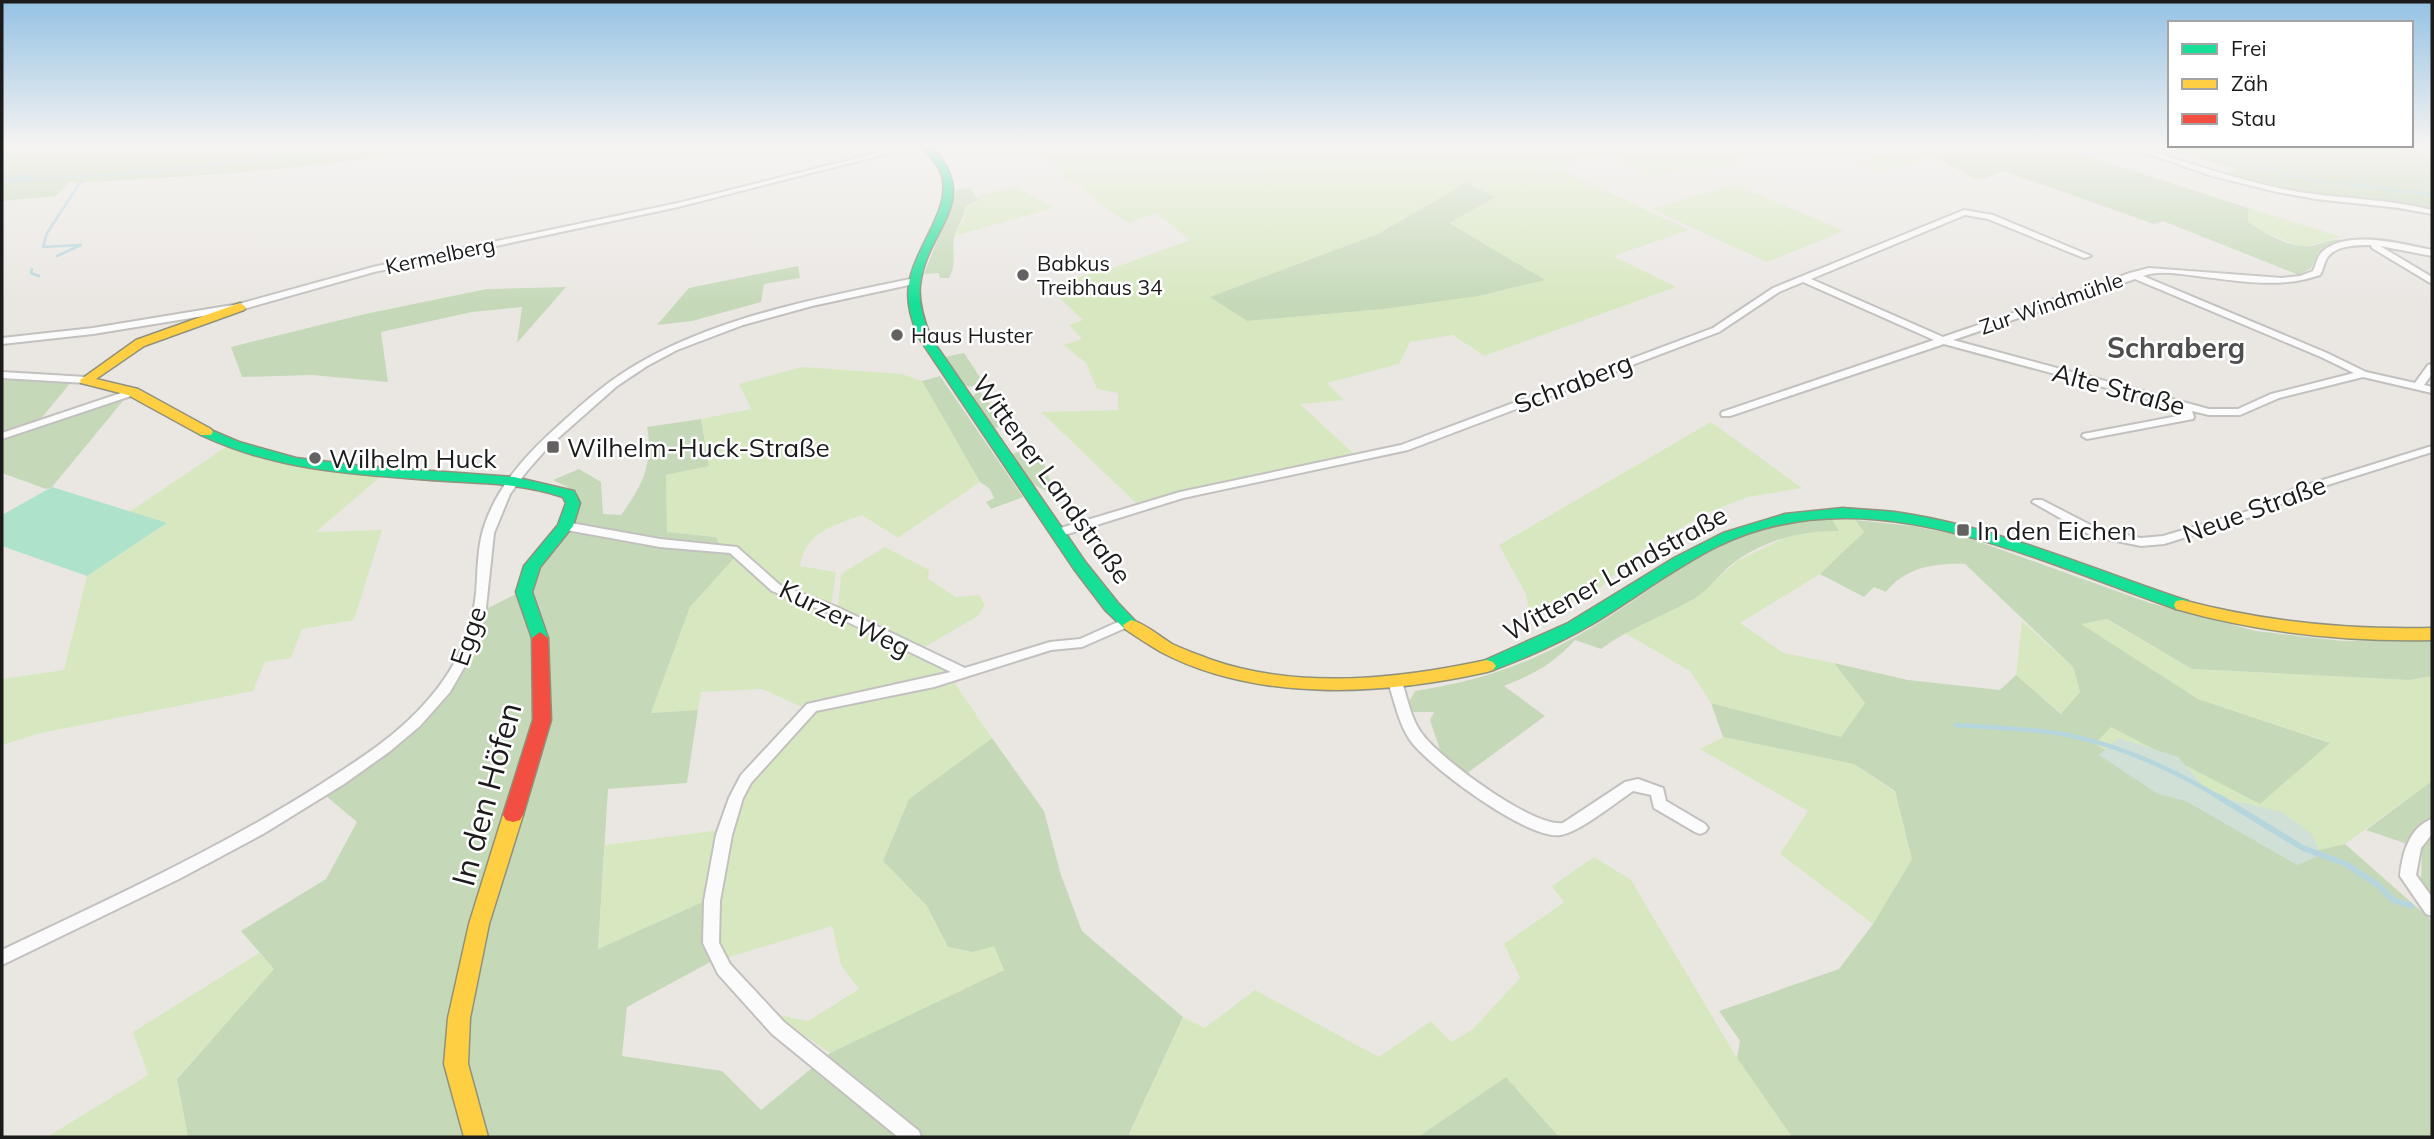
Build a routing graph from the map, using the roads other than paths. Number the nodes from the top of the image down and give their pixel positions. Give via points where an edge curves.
1 (705, 198) edge
2 (948, 198) edge
3 (2350, 198) edge
4 (2432, 212) edge
5 (2371, 244) junction
6 (2067, 248) junction
7 (2057, 251) dead end
8 (2432, 253) edge
9 (2087, 256) dead end
10 (2133, 275) junction
11 (1804, 279) junction
12 (2432, 281) edge
13 (914, 286) junction
14 (240, 307) junction
15 (1941, 340) junction
16 (2, 341) edge
17 (2432, 367) edge
18 (2363, 374) junction
19 (2, 375) edge
20 (86, 380) junction
21 (2418, 386) junction
22 (2432, 390) edge
23 (133, 392) junction
24 (2186, 408) junction
25 (1726, 414) dead end
26 (2, 436) edge
27 (2087, 436) dead end
28 (2432, 449) edge
29 (514, 480) junction
30 (2038, 502) dead end
31 (565, 526) junction
32 (1058, 534) junction
33 (1127, 622) junction
34 (2432, 634) edge
35 (964, 673) junction
36 (1396, 685) junction
37 (2432, 825) edge
38 (1700, 828) dead end
39 (2432, 909) edge
40 (2, 958) edge
41 (476, 1137) edge
42 (912, 1137) edge

1 - 14 street, Kermelberg via 373,270
2 - 13 main road, Wittener Landstraße via 923,251
3 - 4 street
5 - 8 street
5 - 10 street, Zur Windmühle via 2331,249 2323,255 2319,272 2298,280 2168,270
5 - 12 street
6 - 7 street
6 - 9 street, Schraberg
6 - 11 street, Schraberg via 1990,217 1964,212
10 - 15 street, Zur Windmühle
10 - 18 street
11 - 15 street, Alte Straße
11 - 32 street, Schraberg via 1776,290 1716,330 1399,449 1180,495
13 - 29 street, Egge via 747,321 649,361 569,422
13 - 32 main road, Wittener Landstraße via 919,325 929,346
14 - 16 street, Kermelberg
14 - 20 main road via 138,342
15 - 24 street, Alte Straße
15 - 25 street, Zur Windmühle
17 - 21 street
18 - 21 street, Alte Straße
18 - 24 street, Alte Straße via 2275,396 2239,412
19 - 20 street
20 - 23 main road
21 - 22 street, Alte Straße
23 - 26 street
23 - 29 main road via 212,436 273,457 357,470
24 - 27 street via 2189,417
28 - 30 street, Neue Straße via 2164,540 2141,542 2096,533
29 - 31 main road via 554,486 569,494 573,503
29 - 40 street, Egge via 489,530 480,613 469,646 443,692 411,727 311,799 234,845
31 - 35 street, Kurzer Weg via 733,550 776,587
31 - 41 main road, In den Höfen via 532,566 524,592 540,631 542,720 479,925 459,1018 456,1063
32 - 33 main road, Wittener Landstraße via 1089,581
33 - 35 street via 1082,643 1050,646
33 - 36 main road, Wittener Landstraße via 1208,664 1269,678
34 - 36 main road, Wittener Landstraße via 2314,632 2242,622 1963,530 1879,515 1822,513 1761,523 1713,541 1572,630 1508,660 1437,680
35 - 42 street via 812,706 746,779 724,835 712,901 711,943 724,970 778,1028
36 - 38 street via 1415,735 1459,780 1540,825 1556,830 1567,827 1638,785 1658,792 1659,804
37 - 39 street via 2410,850 2408,876

